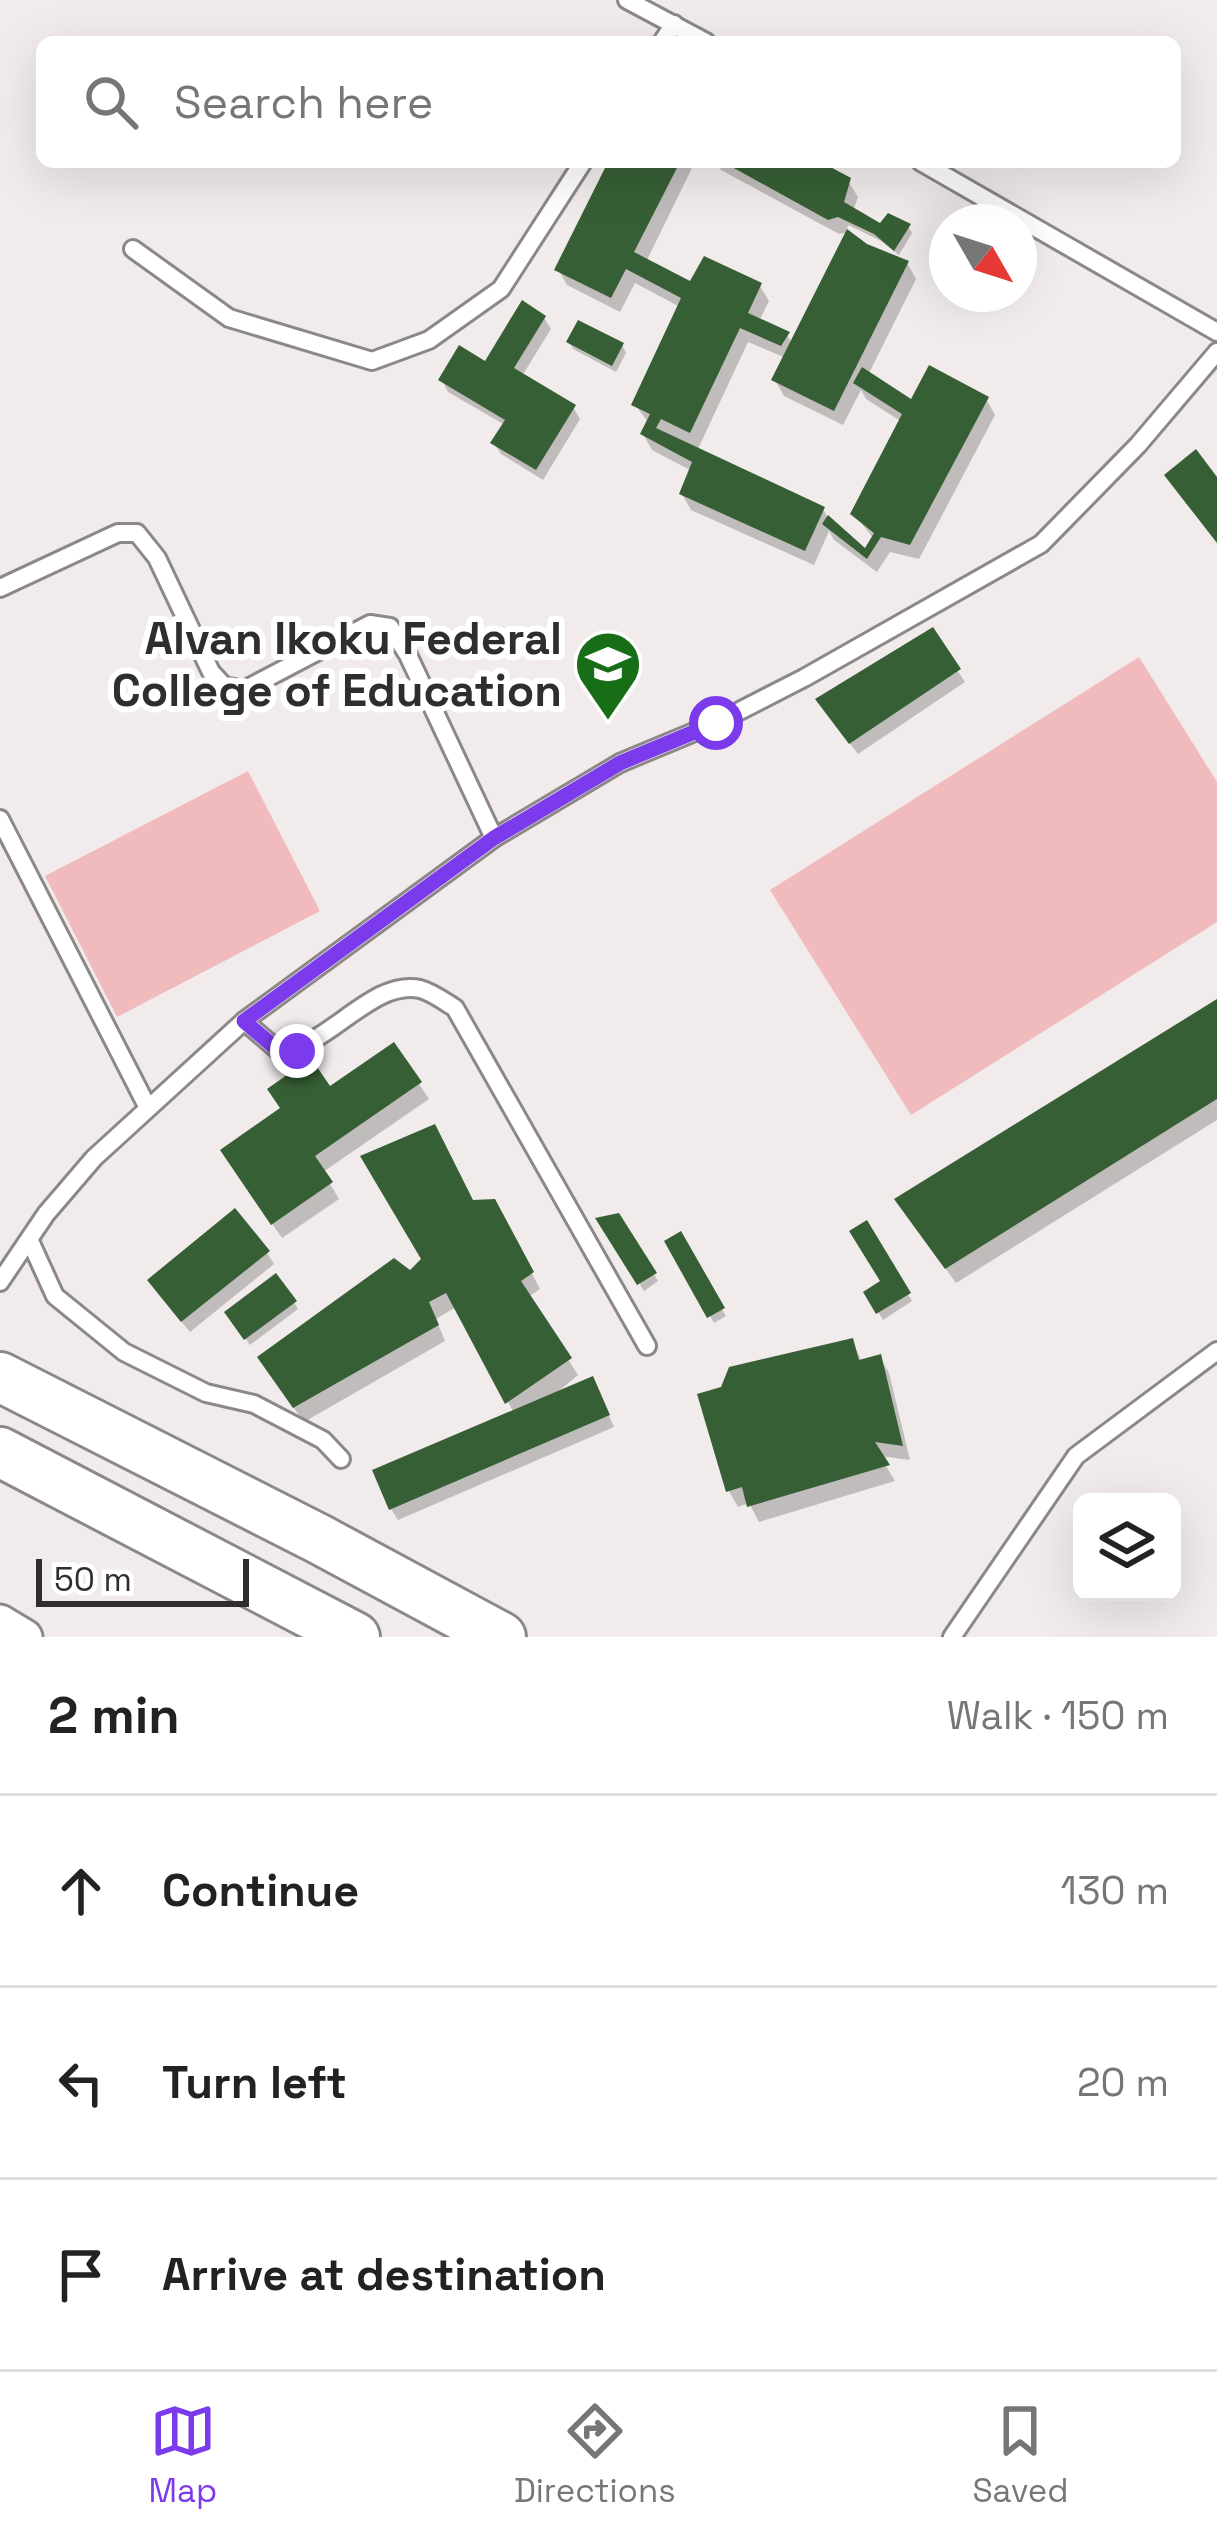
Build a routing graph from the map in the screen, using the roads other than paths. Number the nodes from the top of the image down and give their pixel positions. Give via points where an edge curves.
1 (627, 0) edge
2 (674, 24) junction
3 (666, 36) edge
4 (695, 36) edge
5 (580, 168) edge
6 (931, 168) edge
7 (133, 249) dead end
8 (1217, 332) edge
9 (1217, 352) edge
10 (0, 588) edge
11 (0, 819) edge
12 (494, 838) junction
13 (244, 1021) junction
14 (147, 1106) junction
15 (30, 1241) junction
16 (0, 1282) edge
17 (647, 1346) dead end
18 (1217, 1351) edge
19 (0, 1377) edge
20 (0, 1452) edge
21 (341, 1459) dead end
22 (0, 1622) edge
23 (25, 1637) edge
24 (355, 1637) edge
25 (501, 1637) edge
26 (952, 1637) edge

1 - 2 lane
2 - 3 lane
2 - 4 lane
5 - 7 lane via 501,289 429,340 372,361 229,319
6 - 8 lane
9 - 12 lane via 1041,544 804,678 620,763
10 - 12 lane via 118,533 137,533 158,558 211,672 224,686 244,690 370,624 390,627
11 - 14 lane
12 - 13 lane
13 - 14 lane
13 - 17 lane via 279,1051 297,1051 397,990 420,989 455,1008
14 - 15 lane
15 - 16 lane
15 - 21 lane via 55,1296 124,1352 206,1393 254,1404 323,1440
18 - 26 lane via 1076,1456
19 - 25 main road
20 - 24 main road
22 - 23 street

